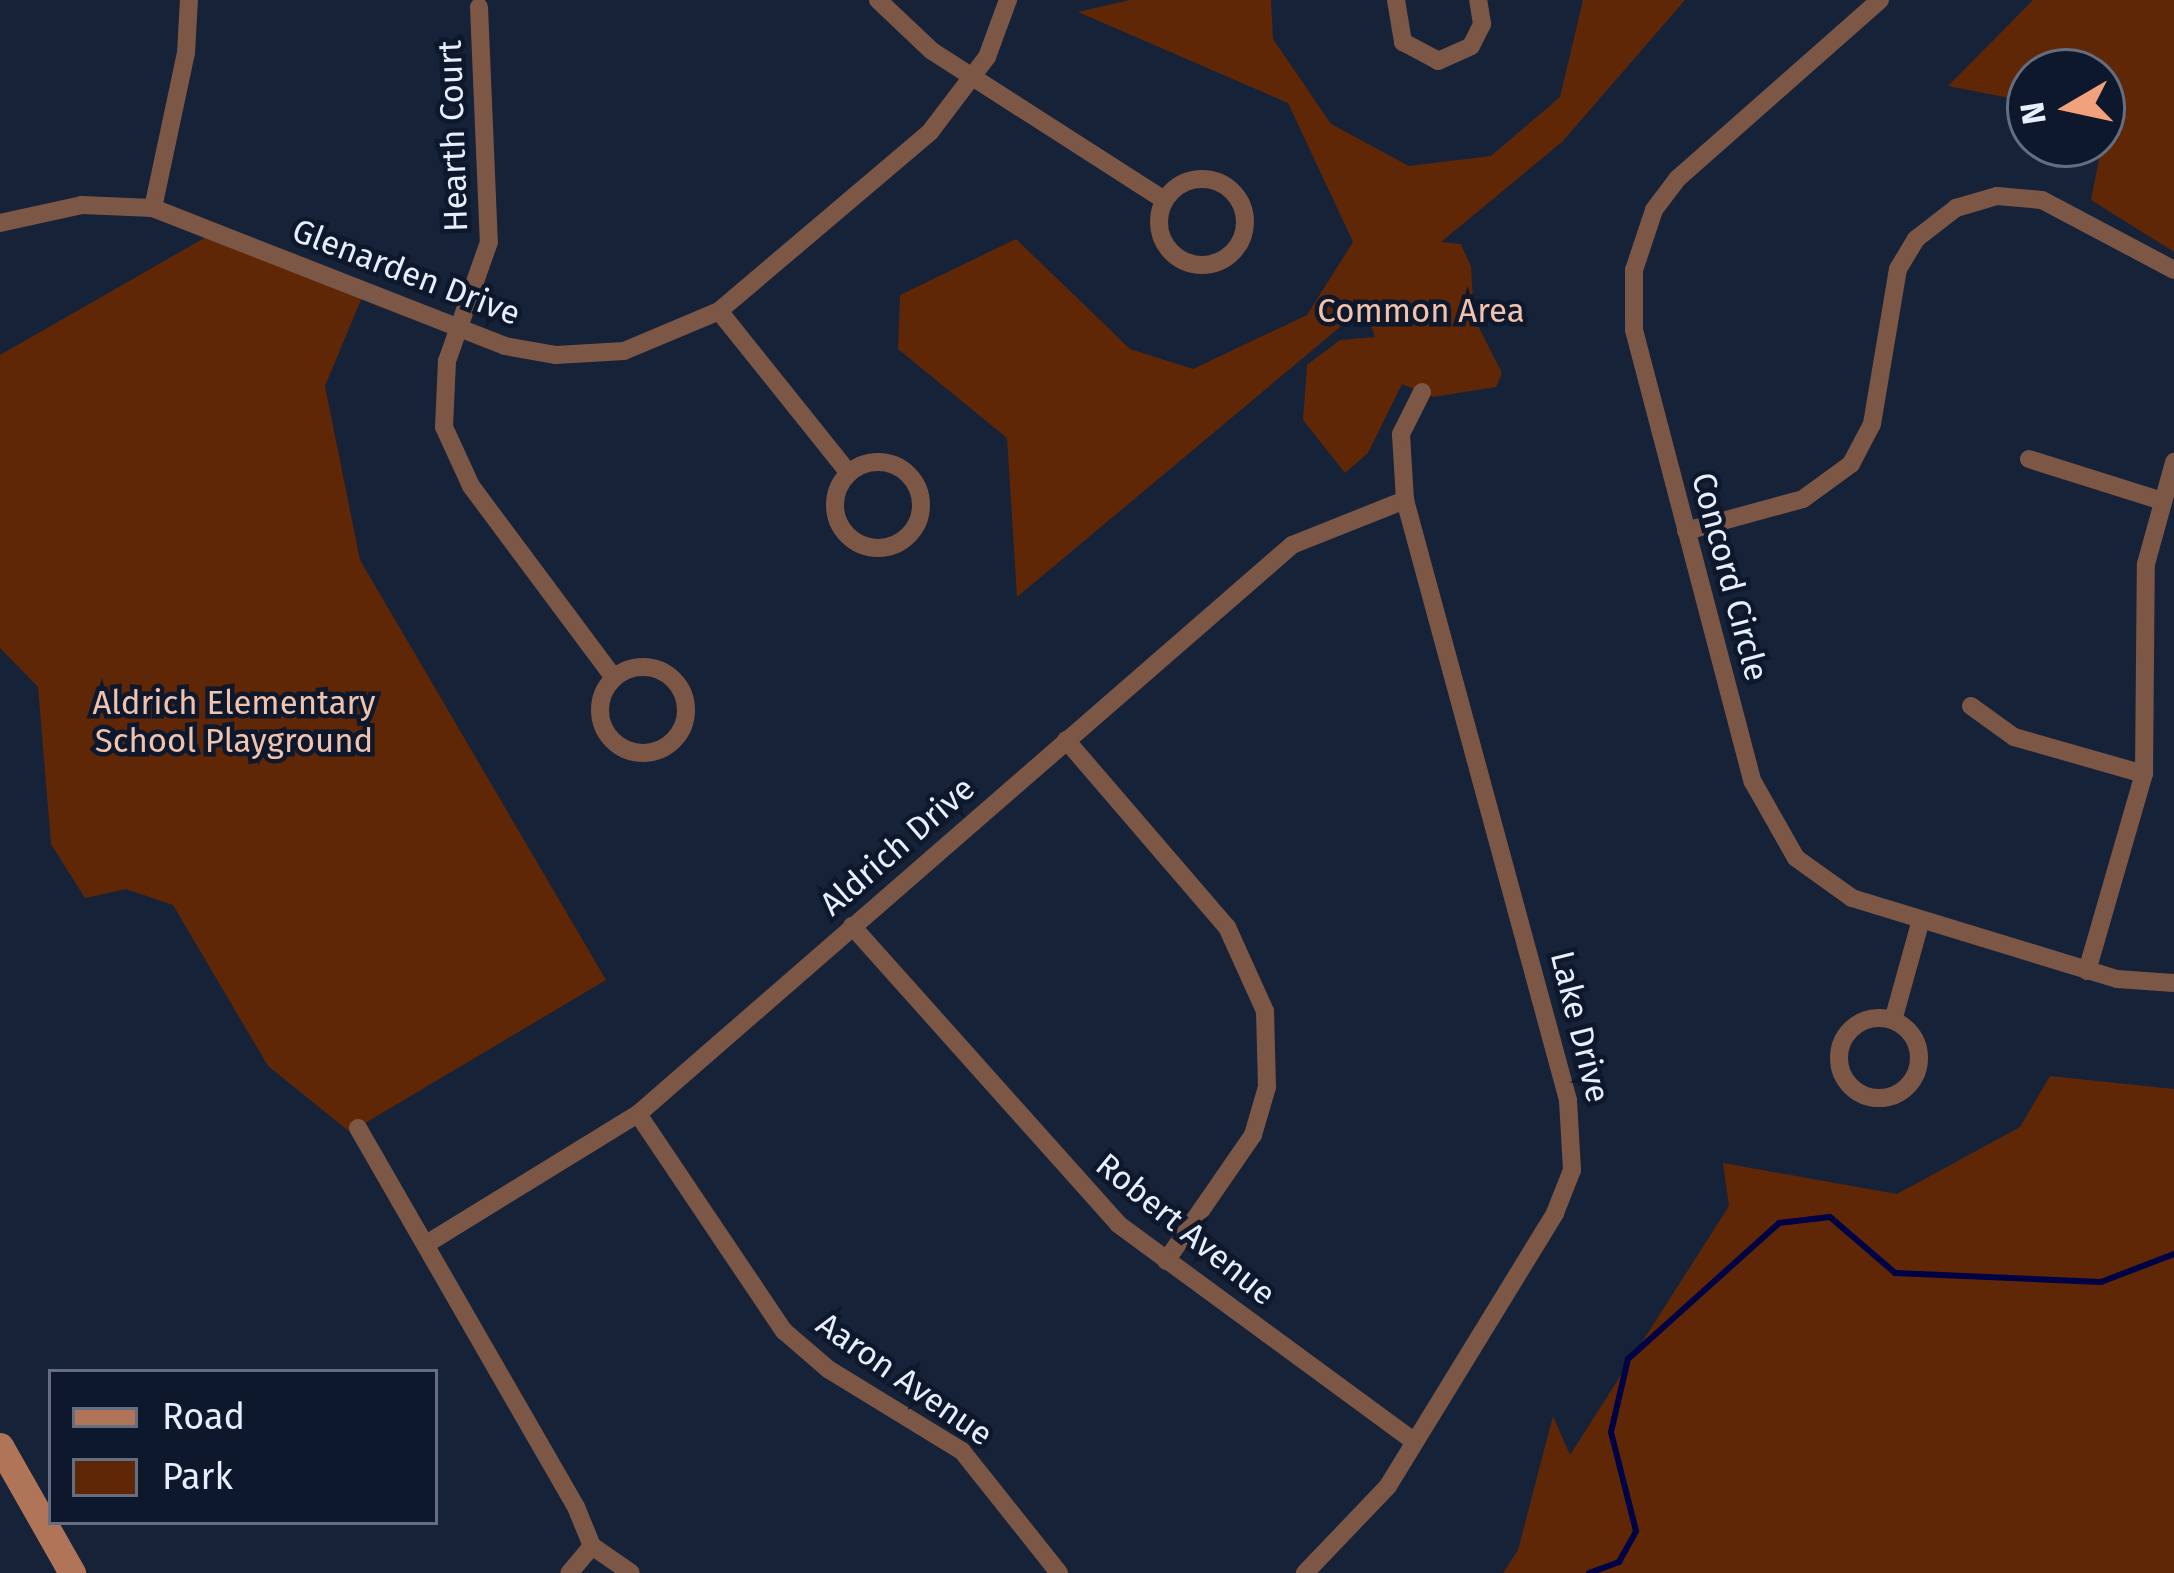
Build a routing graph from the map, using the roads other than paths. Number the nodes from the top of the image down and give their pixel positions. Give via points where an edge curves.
1 (189, 0) edge
2 (878, 0) edge
3 (1008, 0) edge
4 (1396, 0) edge
5 (1478, 0) edge
6 (1876, 1) edge
7 (478, 2) edge
8 (973, 79) junction
9 (1161, 198) junction
10 (153, 208) junction
11 (0, 224) edge
12 (2174, 270) edge
13 (719, 311) junction
14 (456, 327) junction
15 (1422, 392) dead end
16 (2030, 459) dead end
17 (2174, 462) edge
18 (845, 468) junction
19 (1405, 500) junction
20 (2159, 500) junction
21 (1686, 531) junction
22 (611, 674) junction
23 (1971, 706) dead end
24 (1066, 740) junction
25 (2144, 774) junction
26 (1919, 922) junction
27 (852, 926) junction
28 (2087, 971) junction
29 (2174, 983) edge
30 (1894, 1017) junction
31 (638, 1114) junction
32 (358, 1128) dead end
33 (428, 1243) junction
34 (1166, 1261) junction
35 (1415, 1442) junction
36 (0, 1446) edge
37 (592, 1546) junction
38 (72, 1573) edge
39 (569, 1573) edge
40 (631, 1573) edge
41 (1059, 1573) edge
42 (1305, 1573) edge

1 - 10 street via 186,53
2 - 8 street
3 - 8 street, Glenarden Drive
4 - 5 street via 1403,42 1438,61 1472,46 1482,24
6 - 21 street, Concord Circle via 1678,178 1638,248 1634,330
7 - 14 street, Hearth Court via 492,215 485,260
8 - 9 street
8 - 13 street, Glenarden Drive via 929,132
9 - 9 street via 1198,180 1219,183 1244,210 1240,244 1219,262 1181,260 1162,235
10 - 11 street, Glenarden Drive via 82,205
10 - 14 street, Glenarden Drive
12 - 21 street via 2042,200 1996,196 1956,208 1916,239 1898,269 1872,424 1851,464 1802,499
13 - 14 street, Glenarden Drive via 643,347 590,355 532,352
13 - 18 street
14 - 22 street, Hearth Court via 441,398 460,470
15 - 19 street, Lake Drive via 1401,434
16 - 20 street
17 - 20 street
18 - 18 street via 888,464 912,478 920,511 903,539 880,548 846,533 836,508
19 - 24 street, Aldrich Drive via 1292,545
19 - 35 street, Lake Drive via 1574,1145 1555,1213
20 - 25 street via 2146,564
21 - 26 street, Concord Circle via 1767,817 1822,880
22 - 22 street via 646,668 676,683 686,711 668,746 632,753 607,735 600,706
23 - 25 street via 2014,737
24 - 27 street, Aldrich Drive
24 - 34 street via 1227,927 1265,1011 1268,1073 1253,1135
25 - 28 street
26 - 28 street, Concord Circle
26 - 30 street
27 - 31 street, Aldrich Drive
27 - 34 street, Robert Avenue via 1079,1187
28 - 29 street, Concord Circle
30 - 30 street via 1856,1025 1840,1047 1847,1083 1871,1098 1898,1094 1919,1067 1914,1038
31 - 33 street, Aldrich Drive
31 - 41 street, Aaron Avenue via 784,1330 828,1369 962,1451
32 - 33 street
33 - 37 street
34 - 35 street, Robert Avenue
35 - 42 street, Lake Drive via 1349,1534
36 - 38 main road
37 - 39 street
37 - 40 street

